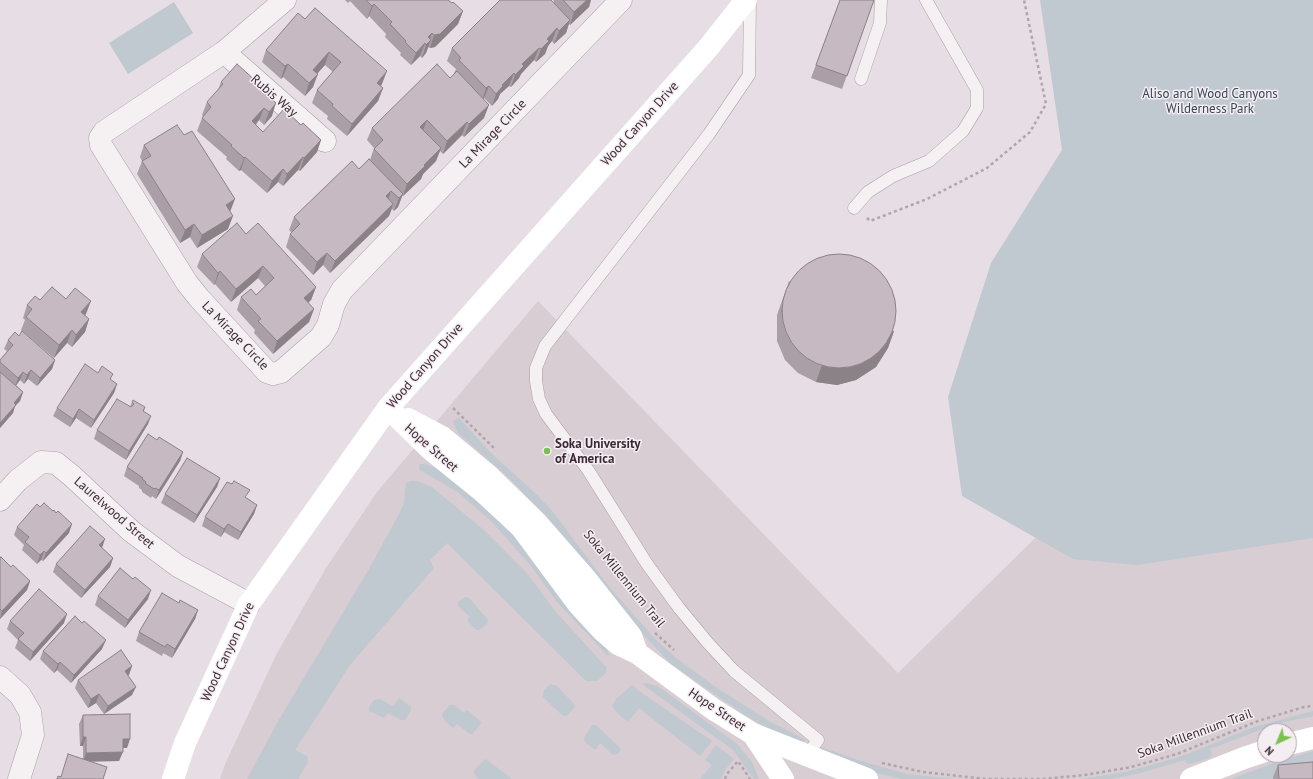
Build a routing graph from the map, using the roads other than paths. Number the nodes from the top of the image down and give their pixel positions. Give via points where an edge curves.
1 (285, 0) edge
2 (621, 0) edge
3 (746, 0) edge
4 (750, 0) edge
5 (881, 0) edge
6 (926, 0) edge
7 (224, 52) junction
8 (861, 79) dead end
9 (324, 141) dead end
10 (854, 208) dead end
11 (388, 408) junction
12 (0, 500) edge
13 (249, 604) junction
14 (0, 677) edge
15 (753, 734) junction
16 (1313, 738) edge
17 (1297, 742) edge
18 (812, 748) junction
19 (1257, 754) edge
20 (19, 779) edge
21 (173, 779) edge
22 (783, 779) edge
23 (867, 779) edge
24 (1191, 779) edge

1 - 7 street, La Mirage Circle
2 - 7 street, La Mirage Circle via 342,290 321,337 281,372 274,374 267,372 187,283 101,145 100,138 104,132
3 - 11 main road, Wood Canyon Drive via 708,48
4 - 18 lane via 749,75 709,134 545,346 536,368 536,381 539,399 546,414 588,470 647,564 679,608 734,671
5 - 8 lane via 880,23
6 - 10 lane via 977,90 977,108 963,131 929,161 893,176 868,192
7 - 9 street, Rubis Way
11 - 13 main road, Wood Canyon Drive
11 - 15 main road, Hope Street via 442,436 490,477 536,522 631,636 637,653 713,709
12 - 13 street, Laurelwood Street via 18,480 41,462 56,463 131,531 178,566
13 - 21 main road, Wood Canyon Drive via 185,743
14 - 20 street via 20,695 30,712 33,735
15 - 18 main road
15 - 22 main road, Hope Street
16 - 17 main road
18 - 23 main road
19 - 24 main road

